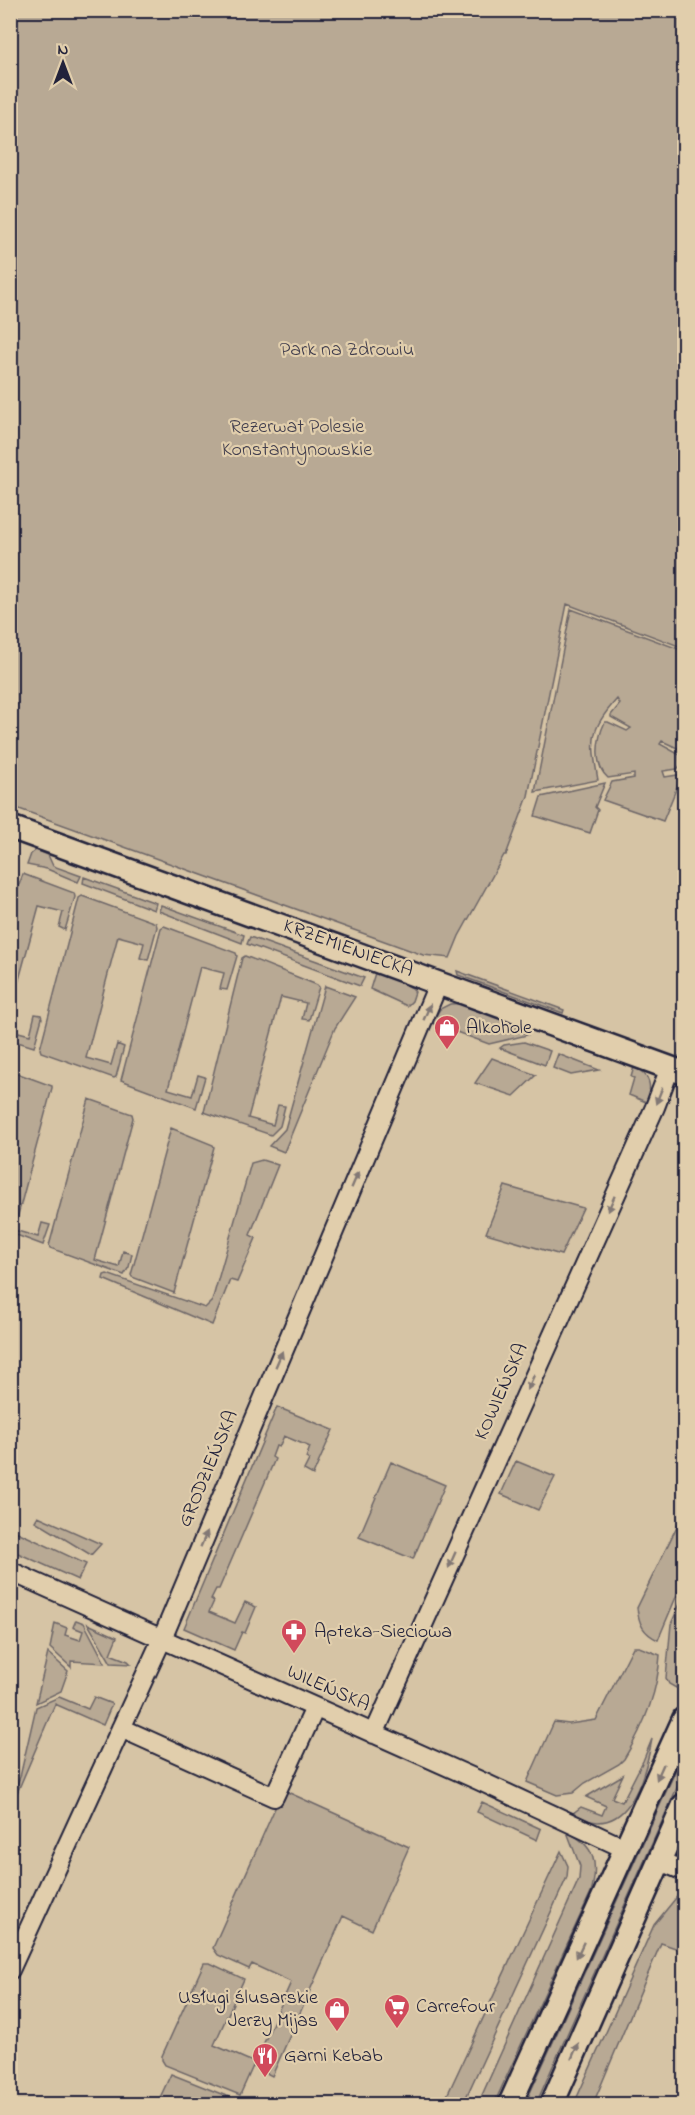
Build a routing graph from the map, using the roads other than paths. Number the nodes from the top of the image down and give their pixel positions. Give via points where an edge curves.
1 (10, 827) edge
2 (439, 982) junction
3 (677, 1070) edge
4 (10, 1571) edge
5 (162, 1639) junction
6 (315, 1708) junction
7 (684, 1719) edge
8 (121, 1728) junction
9 (374, 1734) junction
10 (684, 1805) edge
11 (626, 1849) junction
12 (660, 1861) junction
13 (684, 1871) edge
14 (10, 1970) edge
15 (510, 2104) edge
16 (552, 2104) edge

1 - 2 main road, KRZEMIENIECKA
2 - 3 main road, KRZEMIENIECKA
5 -> 2 street, GRODZIEŃSKA
3 -> 9 street, KOWIEŃSKA via 651,1117
4 - 5 street, WILEŃSKA
5 - 6 street, WILEŃSKA
5 - 8 street, GRODZIEŃSKA
6 - 8 street via 274,1797
6 - 9 street, WILEŃSKA
7 -> 11 main road
8 - 14 street, GRODZIEŃSKA
9 - 11 street, WILEŃSKA
10 - 12 main road
11 -> 15 main road
12 - 13 street
16 -> 12 main road

